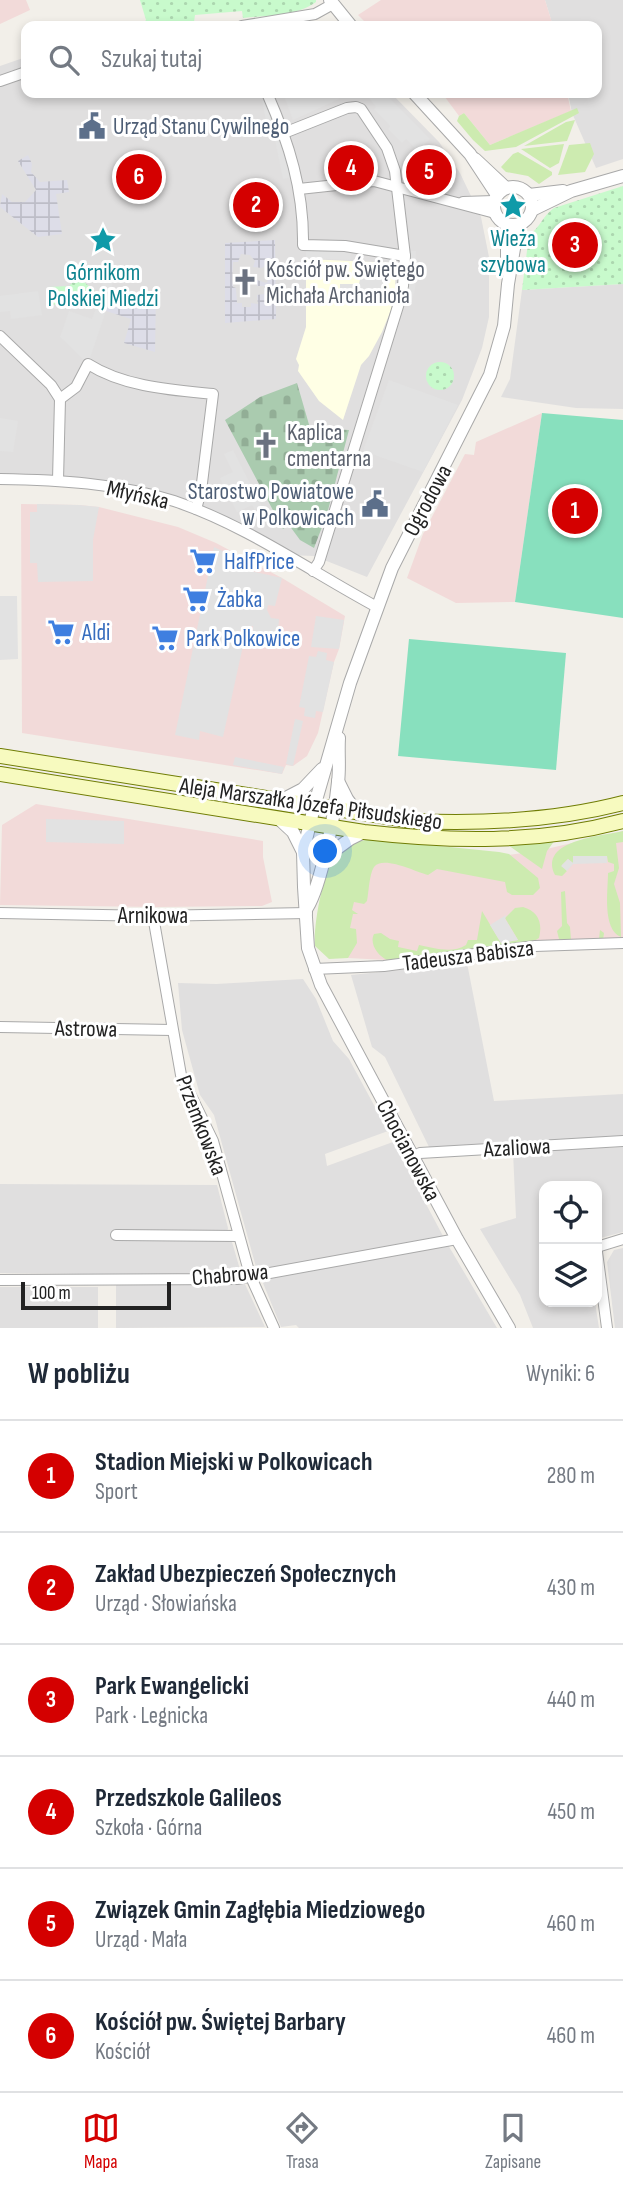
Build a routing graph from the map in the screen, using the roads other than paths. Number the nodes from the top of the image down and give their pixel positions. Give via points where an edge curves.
1 (331, 2) edge
2 (277, 21) edge
3 (347, 21) edge
4 (21, 74) edge
5 (0, 81) edge
6 (269, 98) edge
7 (419, 98) edge
8 (284, 134) junction
9 (623, 176) edge
10 (397, 187) junction
11 (299, 189) junction
12 (571, 191) junction
13 (529, 195) junction
14 (498, 199) junction
15 (532, 210) junction
16 (513, 225) junction
17 (404, 256) junction
18 (0, 336) edge
19 (60, 399) junction
20 (0, 479) edge
21 (58, 480) junction
22 (195, 509) junction
23 (313, 571) junction
24 (377, 607) junction
25 (341, 717) junction
26 (0, 756) edge
27 (327, 764) junction
28 (0, 774) edge
29 (29, 779) junction
30 (338, 781) junction
31 (0, 783) edge
32 (280, 801) junction
33 (623, 803) edge
34 (314, 807) junction
35 (333, 810) junction
36 (358, 814) junction
37 (278, 818) junction
38 (623, 821) edge
39 (310, 823) junction
40 (330, 826) junction
41 (364, 832) junction
42 (303, 852) junction
43 (324, 858) junction
44 (307, 911) junction
45 (0, 913) edge
46 (153, 916) junction
47 (623, 943) edge
48 (314, 969) junction
49 (0, 1027) edge
50 (172, 1030) junction
51 (623, 1141) edge
52 (412, 1157) junction
53 (116, 1235) dead end
54 (238, 1236) junction
55 (457, 1239) junction
56 (623, 1240) edge
57 (602, 1246) edge
58 (250, 1275) junction
59 (0, 1280) edge
60 (602, 1290) edge
61 (274, 1328) edge
62 (509, 1328) edge
63 (607, 1328) edge

1 - 2 street via 315,14
1 - 3 street
4 - 5 street
6 - 8 street
7 - 14 street via 470,154
8 - 10 street via 356,107 387,148
8 - 11 street
9 - 12 street
10 - 11 street via 370,181
10 - 14 street via 456,203
10 - 17 street
11 - 17 street via 303,245 345,246
12 - 13 street
12 - 15 street
13 - 14 street via 519,187
13 - 15 street
14 - 16 street
15 - 16 street via 527,219
16 - 24 street, Ogrodowa via 504,326 490,375 407,537
17 - 23 street via 399,303
18 - 19 street
19 - 21 street
19 - 22 street via 76,387 88,365 139,384 213,394
20 - 21 street, Młyńska
21 - 22 street, Młyńska via 118,487
22 - 23 street, Młyńska
23 - 24 street, Młyńska
24 - 25 street, Ogrodowa
25 - 27 street, Ogrodowa
25 - 30 street, Ogrodowa
26 - 32 main road, Aleja Marszałka Józefa Piłsudskiego
27 - 32 street via 310,783
27 - 34 street, Ogrodowa
28 - 29 main road, Aleja Marszałka Józefa Piłsudskiego
29 - 31 main road
29 - 37 main road, Aleja Marszałka Józefa Piłsudskiego
30 - 35 street, Ogrodowa
30 - 36 street
32 - 34 main road, Aleja Marszałka Józefa Piłsudskiego
33 - 36 main road, Aleja Marszałka Józefa Piłsudskiego via 573,814 475,824
34 - 35 main road, Aleja Marszałka Józefa Piłsudskiego
34 - 39 street, Ogrodowa
35 - 36 main road, Aleja Marszałka Józefa Piłsudskiego
35 - 40 street, Ogrodowa
37 - 39 main road, Aleja Marszałka Józefa Piłsudskiego
37 - 42 street via 293,832
38 - 41 main road, Aleja Marszałka Józefa Piłsudskiego via 489,841
39 - 40 main road, Aleja Marszałka Józefa Piłsudskiego
39 - 42 street, Ogrodowa
40 - 41 main road, Aleja Marszałka Józefa Piłsudskiego
40 - 43 street, Ogrodowa
41 - 43 street
42 - 44 street, Chocianowska
43 - 44 street, Ogrodowa
44 - 46 street, Arnikowa
44 - 48 street, Chocianowska
45 - 46 street, Arnikowa
46 - 50 street, Przemkowska
47 - 48 street, Tadeusza Babisza via 536,946 384,966
48 - 52 street, Chocianowska
49 - 50 street, Astrowa
50 - 54 street, Przemkowska via 181,1075 214,1141
51 - 52 street, Azaliowa
52 - 55 street, Chocianowska
53 - 54 street
54 - 58 street, Przemkowska
55 - 58 street, Chabrowa
55 - 62 street, Chocianowska
56 - 57 street
58 - 59 street, Chabrowa via 237,1279
58 - 61 street, Przemkowska
60 - 63 street

